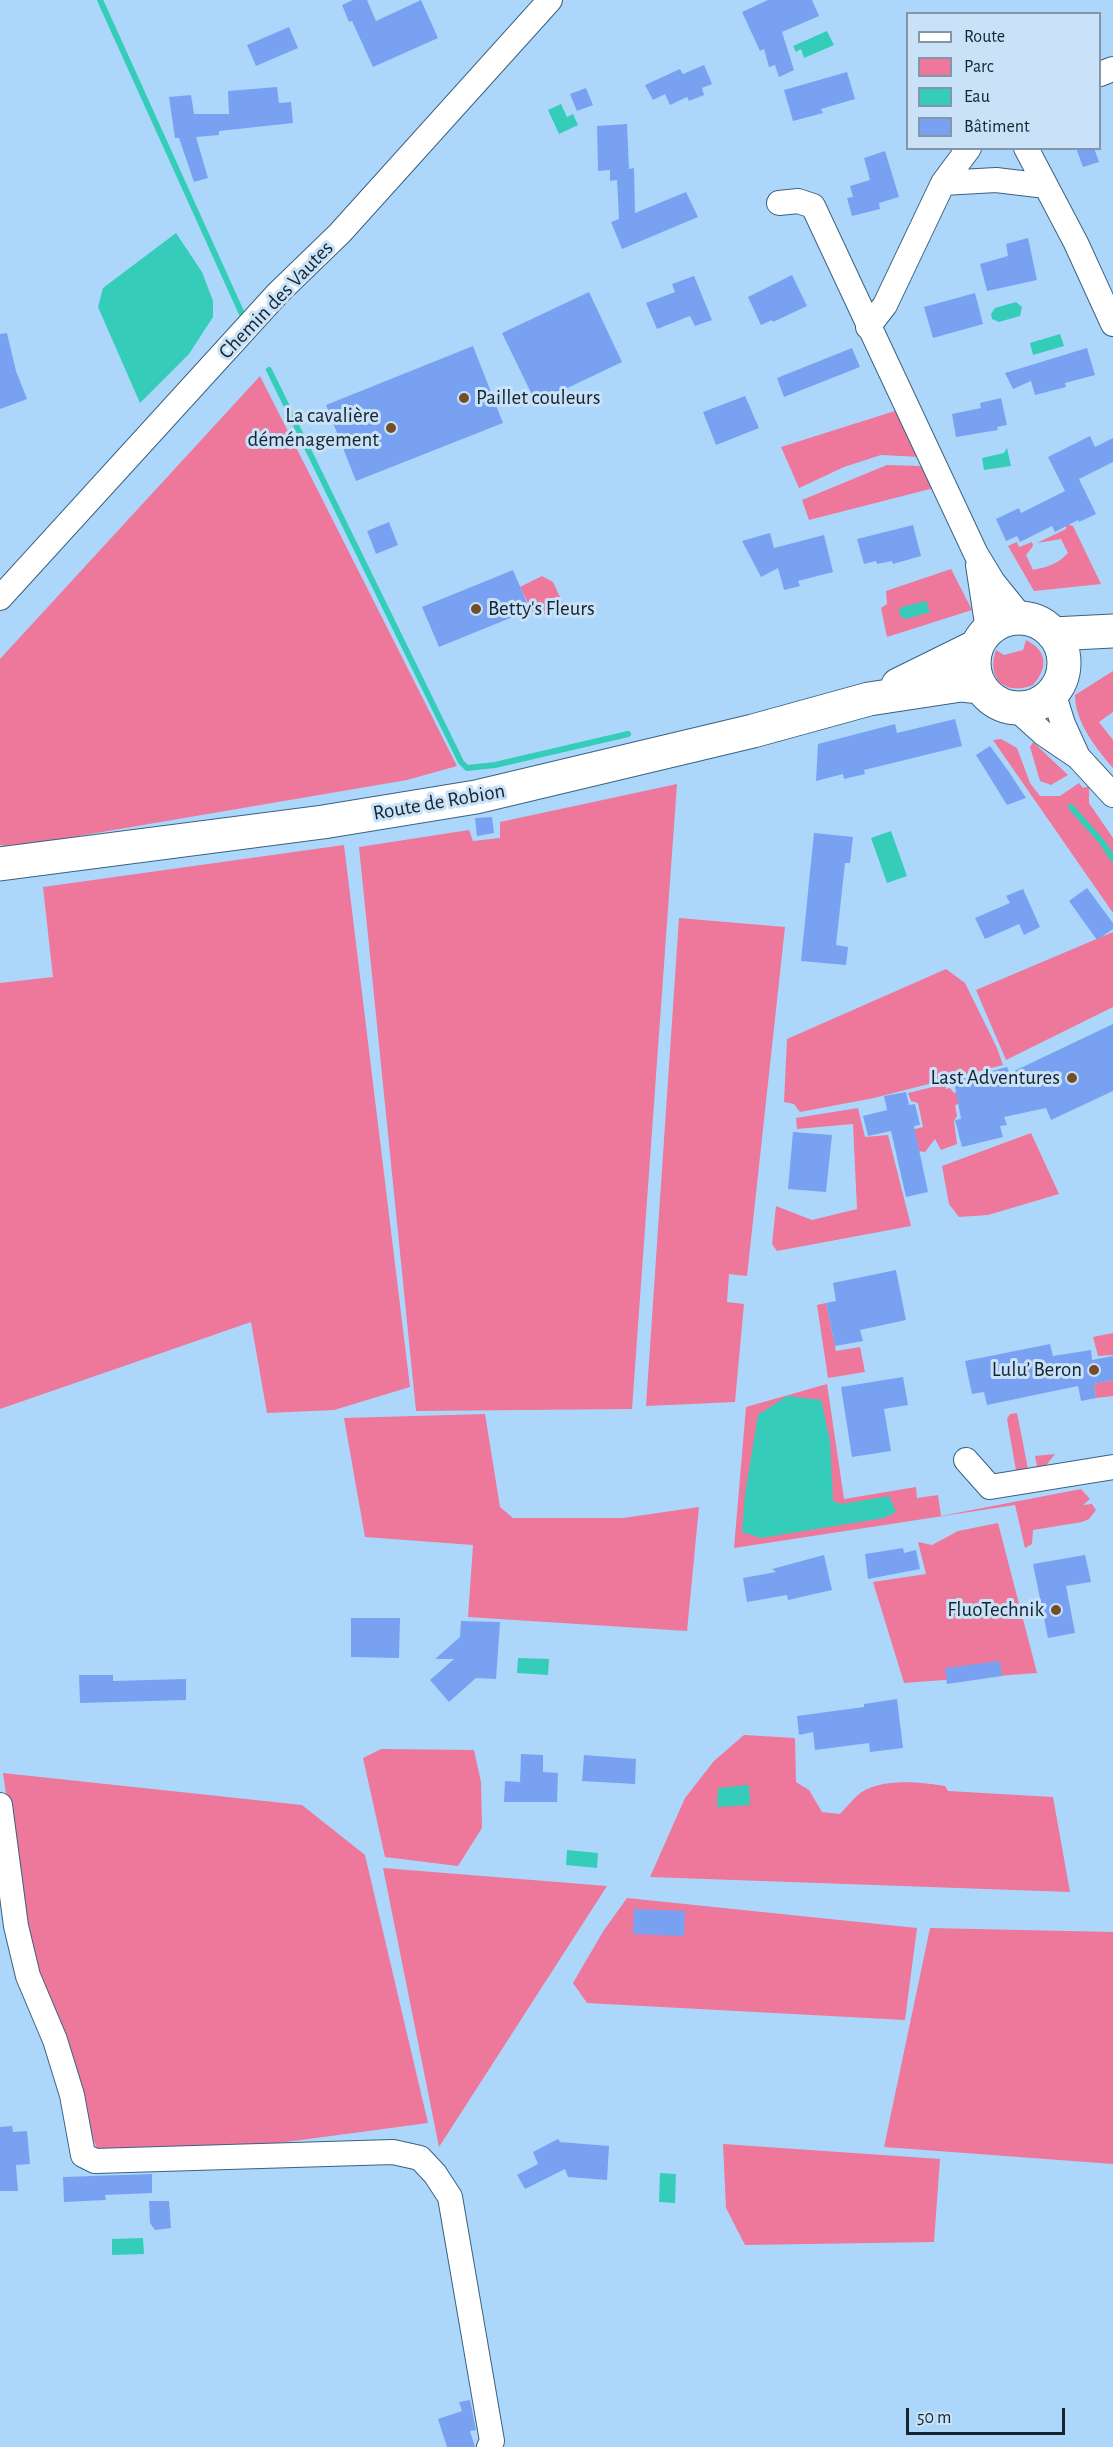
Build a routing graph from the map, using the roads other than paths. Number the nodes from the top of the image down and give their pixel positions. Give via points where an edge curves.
1 (550, 0) edge
2 (968, 150) edge
3 (1027, 150) edge
4 (943, 183) junction
5 (1046, 186) junction
6 (779, 202) dead end
7 (1113, 324) edge
8 (868, 327) junction
9 (976, 554) junction
10 (0, 598) edge
11 (1022, 618) junction
12 (1113, 631) edge
13 (1053, 634) junction
14 (982, 638) junction
15 (1113, 639) edge
16 (1058, 681) junction
17 (981, 687) junction
18 (869, 699) junction
19 (1014, 707) junction
20 (1078, 757) junction
21 (1113, 795) edge
22 (0, 864) edge
23 (966, 1460) dead end
24 (1113, 1467) edge
25 (0, 1805) edge
26 (489, 2447) edge

1 - 10 street, Chemin des Vautes via 340,233 279,293
2 - 4 street
3 - 5 street
4 - 5 street via 996,180
4 - 8 street via 885,304
5 - 7 street
6 - 8 street via 798,201 813,206
8 - 9 street
9 - 11 street
9 - 14 street
11 - 13 main road via 1034,620
11 - 14 main road via 1010,619
12 - 13 main road
13 - 16 main road via 1063,657
14 - 17 main road via 974,660
14 - 18 main road, Route de Robion
15 - 16 main road
16 - 19 main road via 1042,701
16 - 20 street via 1063,724
17 - 18 main road, Route de Robion via 961,685
17 - 19 main road via 995,701
18 - 22 main road, Route de Robion via 476,797 323,822
19 - 20 street
20 - 21 street
23 - 24 street via 990,1487
25 - 26 street via 16,1926 26,1966 72,2096 83,2156 95,2161 393,2152 420,2158 450,2197 492,2441

